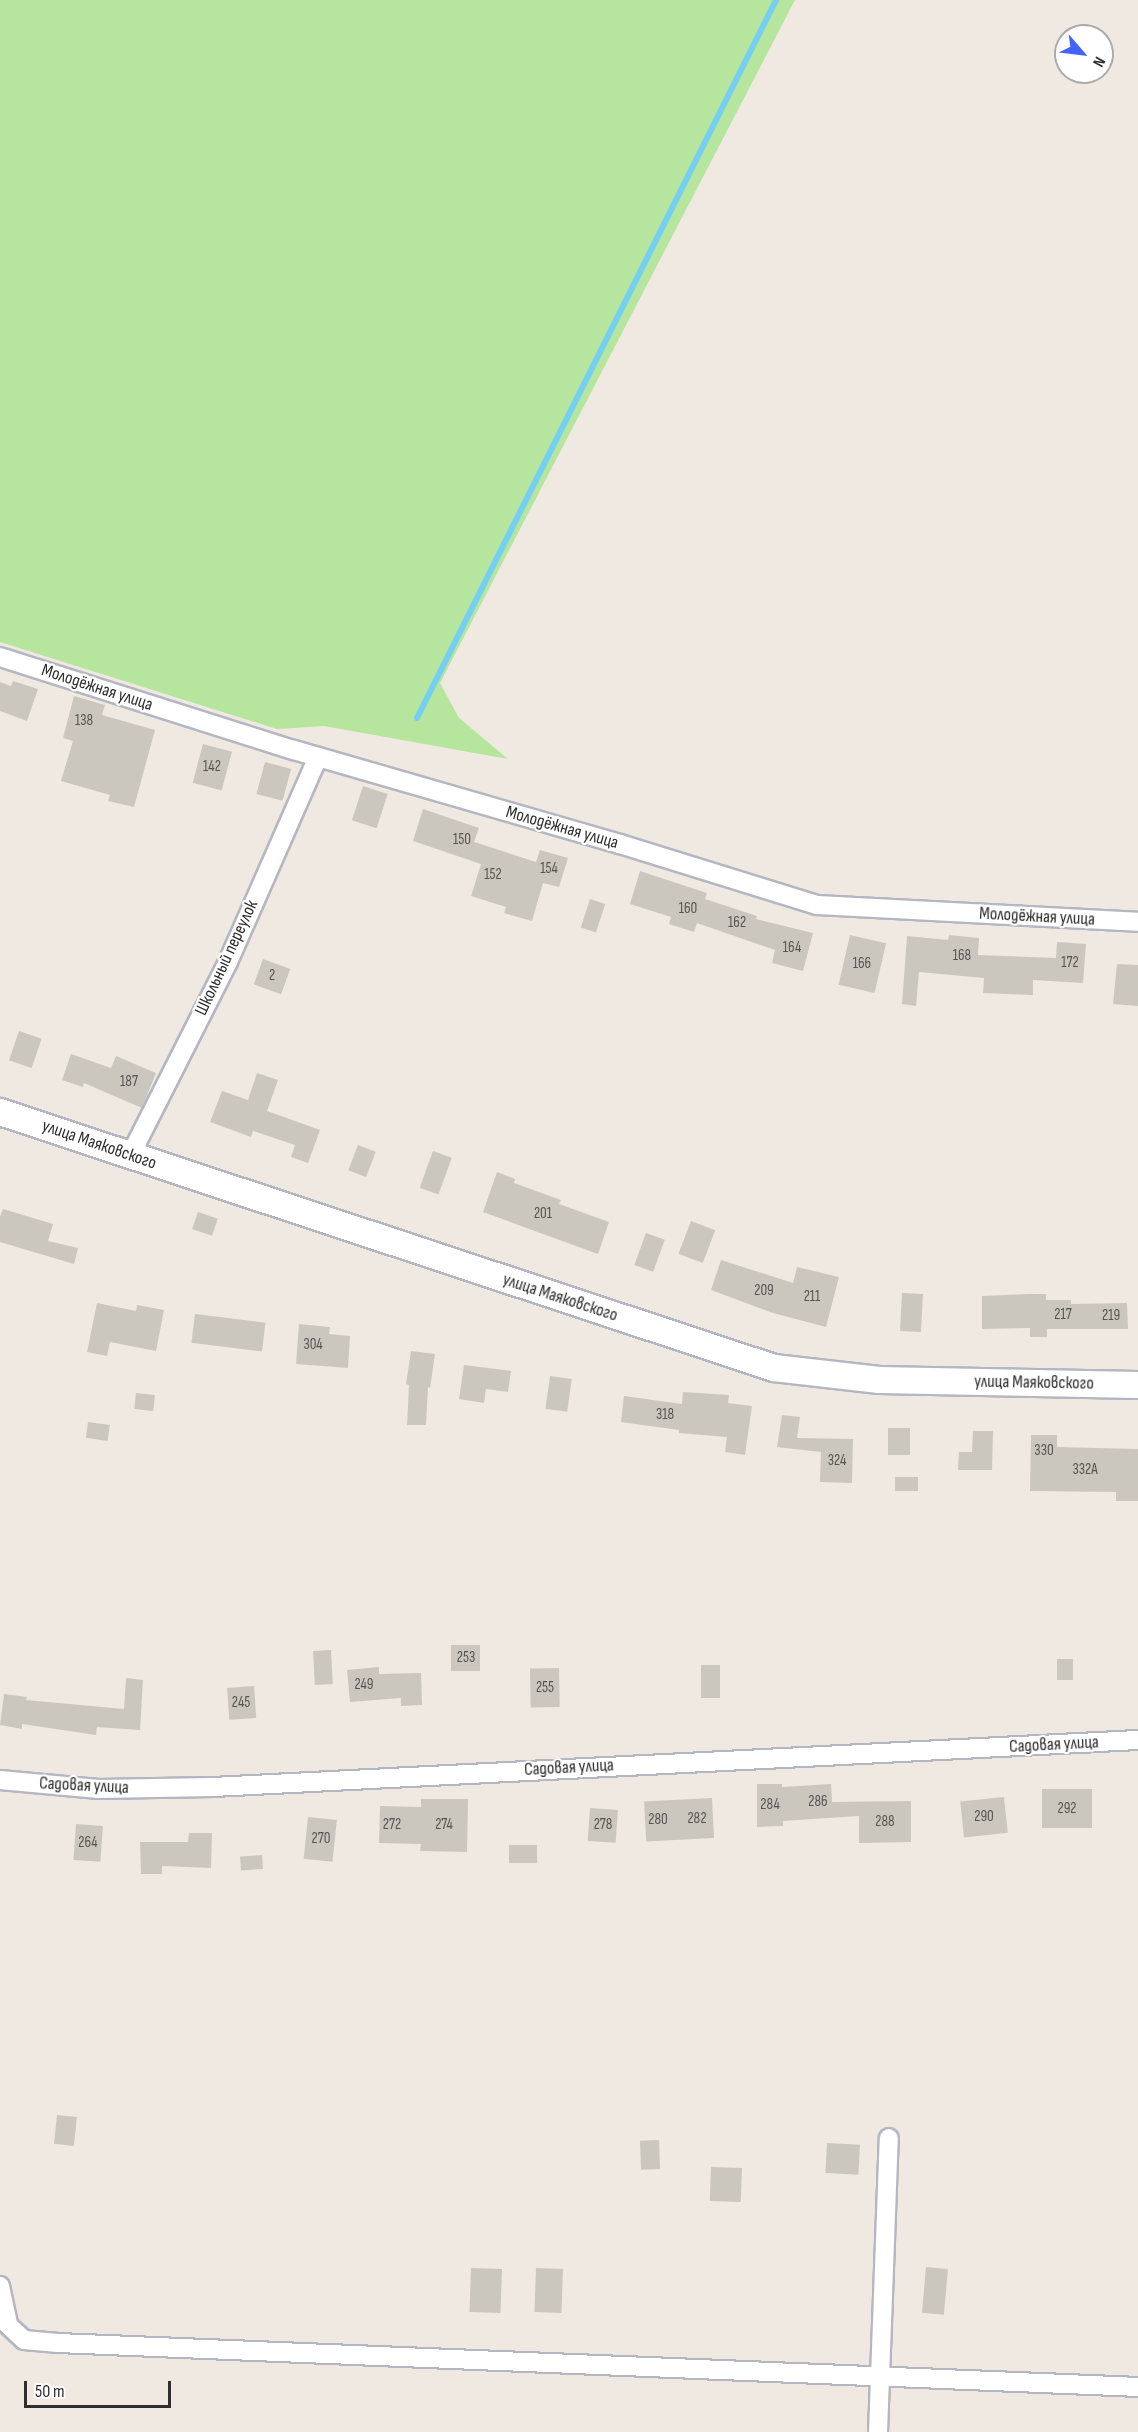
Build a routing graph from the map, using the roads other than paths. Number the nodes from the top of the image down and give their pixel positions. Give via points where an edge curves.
1 (0, 657) edge
2 (318, 758) junction
3 (1138, 922) edge
4 (0, 1112) edge
5 (130, 1156) junction
6 (1138, 1385) edge
7 (1138, 1740) edge
8 (0, 1780) edge
9 (889, 2138) dead end
10 (0, 2286) edge
11 (880, 2376) junction
12 (1138, 2387) edge
13 (878, 2432) edge

1 - 2 street, Молодёжная улица
2 - 3 street, Молодёжная улица via 817,905
2 - 5 street, Школьный переулок via 228,962
4 - 5 street, улица Маяковского
5 - 6 street, улица Маяковского via 774,1368 879,1380
7 - 8 street, Садовая улица via 213,1787 99,1790
9 - 11 street
10 - 11 street via 8,2325 24,2340
11 - 12 street
11 - 13 street

